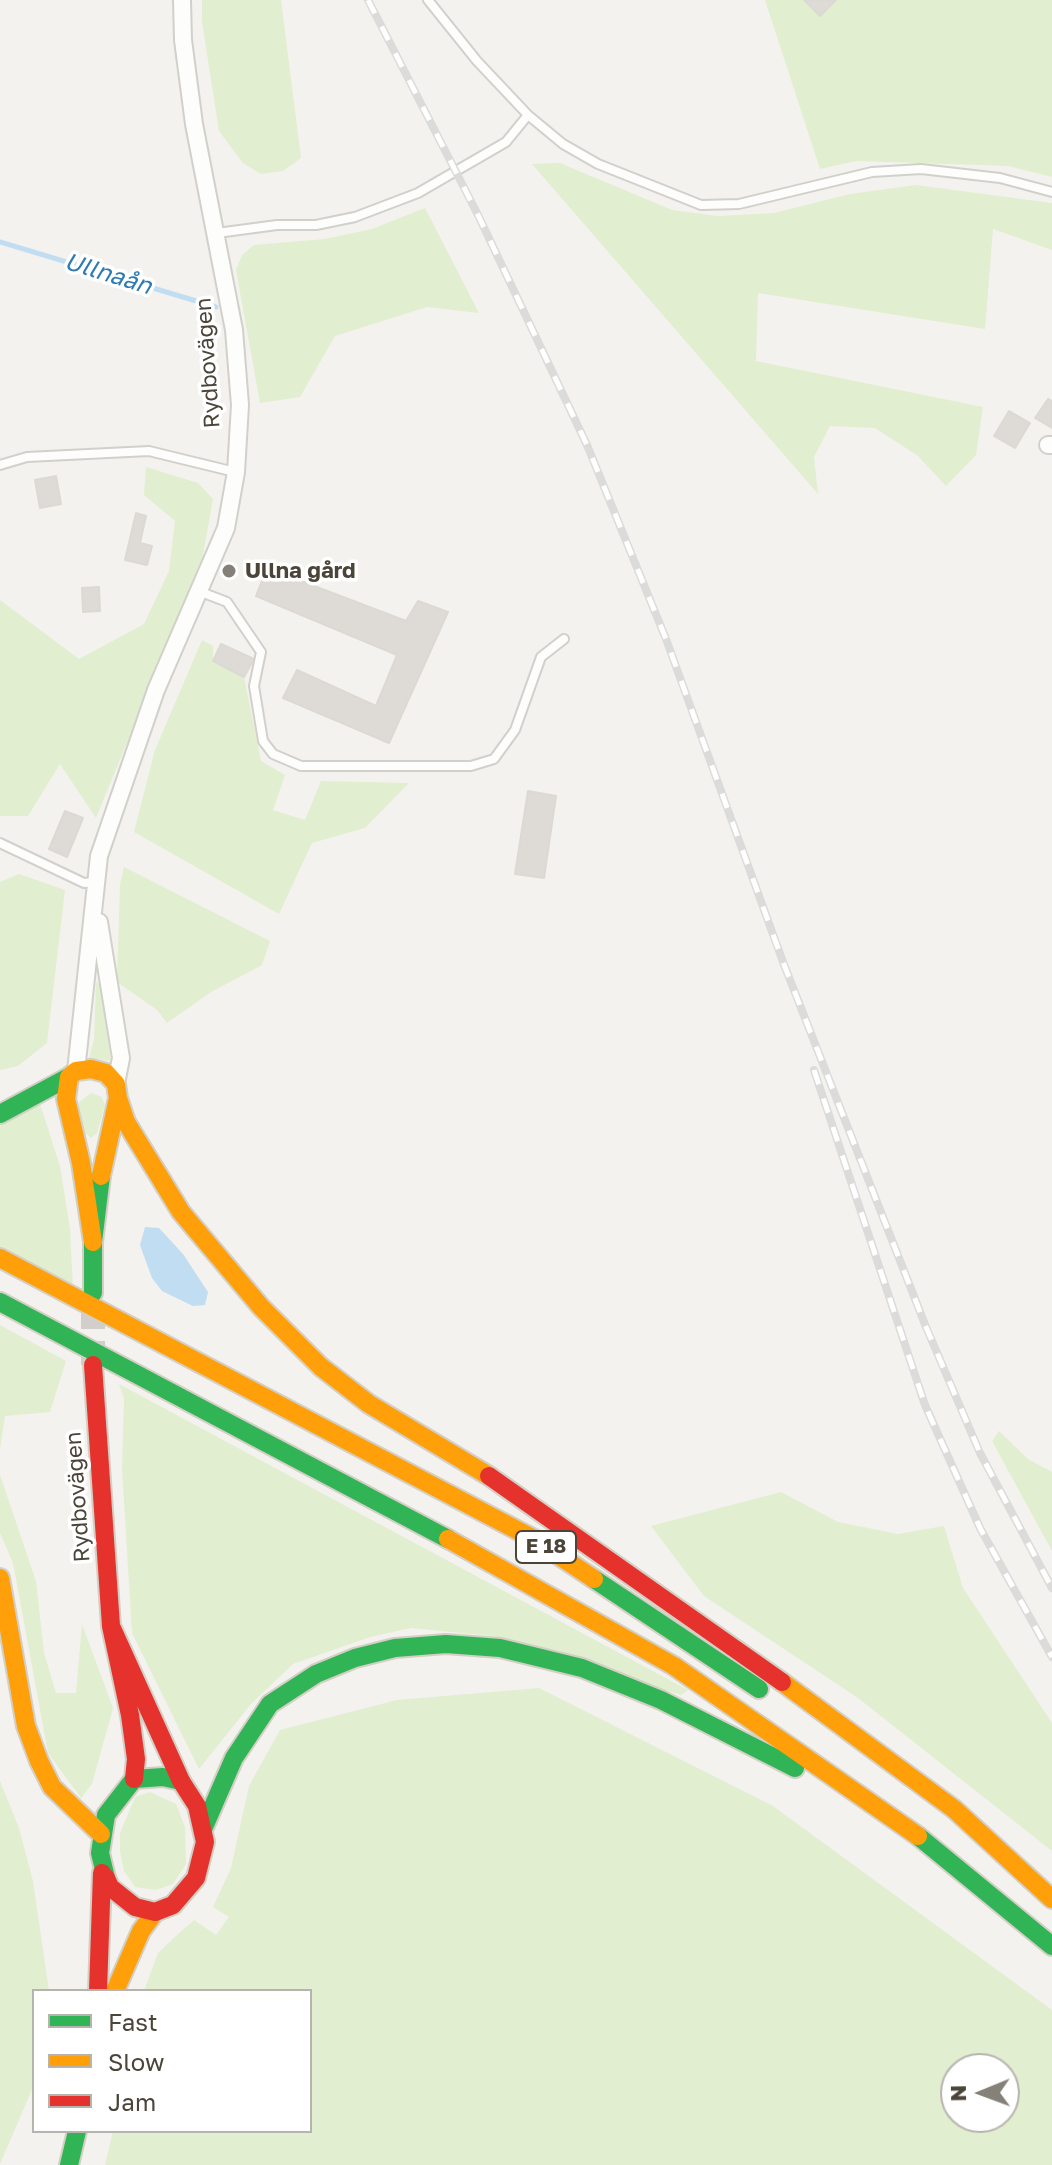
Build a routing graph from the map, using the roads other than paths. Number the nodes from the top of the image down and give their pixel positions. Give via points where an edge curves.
1 (182, 0) edge
2 (428, 0) edge
3 (528, 115) junction
4 (1052, 192) edge
5 (217, 233) junction
6 (0, 465) edge
7 (236, 472) junction
8 (201, 592) junction
9 (564, 639) dead end
10 (0, 844) edge
11 (95, 888) junction
12 (72, 1074) junction
13 (117, 1091) junction
14 (0, 1114) edge
15 (93, 1242) junction
16 (0, 1258) edge
17 (93, 1293) tunnel mouth
18 (0, 1302) edge
19 (93, 1365) tunnel mouth
20 (0, 1578) edge
21 (111, 1626) junction
22 (134, 1779) junction
23 (181, 1781) junction
24 (900, 1822) junction
25 (204, 1827) junction
26 (101, 1834) junction
27 (102, 1870) junction
28 (1052, 1900) edge
29 (155, 1912) junction
30 (1052, 1946) edge
31 (98, 1989) edge
32 (116, 1989) edge
33 (77, 2133) edge
34 (69, 2165) edge

1 - 5 street, Rydbovägen via 194,124
2 - 3 lane
3 - 4 lane via 598,164 701,205 739,204 872,172 921,169 1000,178
3 - 5 lane via 506,142 418,193 355,217
5 - 7 street, Rydbovägen via 240,405
6 - 7 lane via 42,456 149,451
7 - 8 street, Rydbovägen via 226,528
8 - 9 lane via 227,602 261,652 254,686 263,741 273,754 301,766 471,766 494,759 515,730 541,657
8 - 11 street, Rydbovägen via 156,690 99,856
10 - 11 lane
11 - 12 street, Rydbovägen
11 - 13 street, Rydbovägen via 121,1058
12 - 13 main road via 106,1073
12 - 14 main road
12 - 15 main road, Rydbovägen via 66,1099
13 - 15 main road, Rydbovägen
13 - 28 main road via 126,1122 181,1212 261,1307 321,1367 369,1404 504,1485 912,1776
15 - 17 main road, Rydbovägen
16 - 28 main road, E 18 via 534,1539 808,1721
18 - 24 main road, E 18 via 407,1516 674,1666
19 - 21 main road, Rydbovägen
20 - 26 main road via 26,1726 39,1761 52,1787
21 - 22 main road, Rydbovägen via 130,1715
21 - 23 main road, Rydbovägen
22 - 23 main road
22 - 26 main road via 106,1815
23 - 25 main road
24 - 25 main road via 661,1700 582,1668 500,1648 446,1644 355,1658 316,1674 270,1704 234,1758
24 - 30 main road, E 18
25 - 29 main road via 196,1878 173,1905
26 - 27 main road
27 - 29 main road via 121,1899
27 - 31 main road
29 - 32 main road
33 - 34 main road

